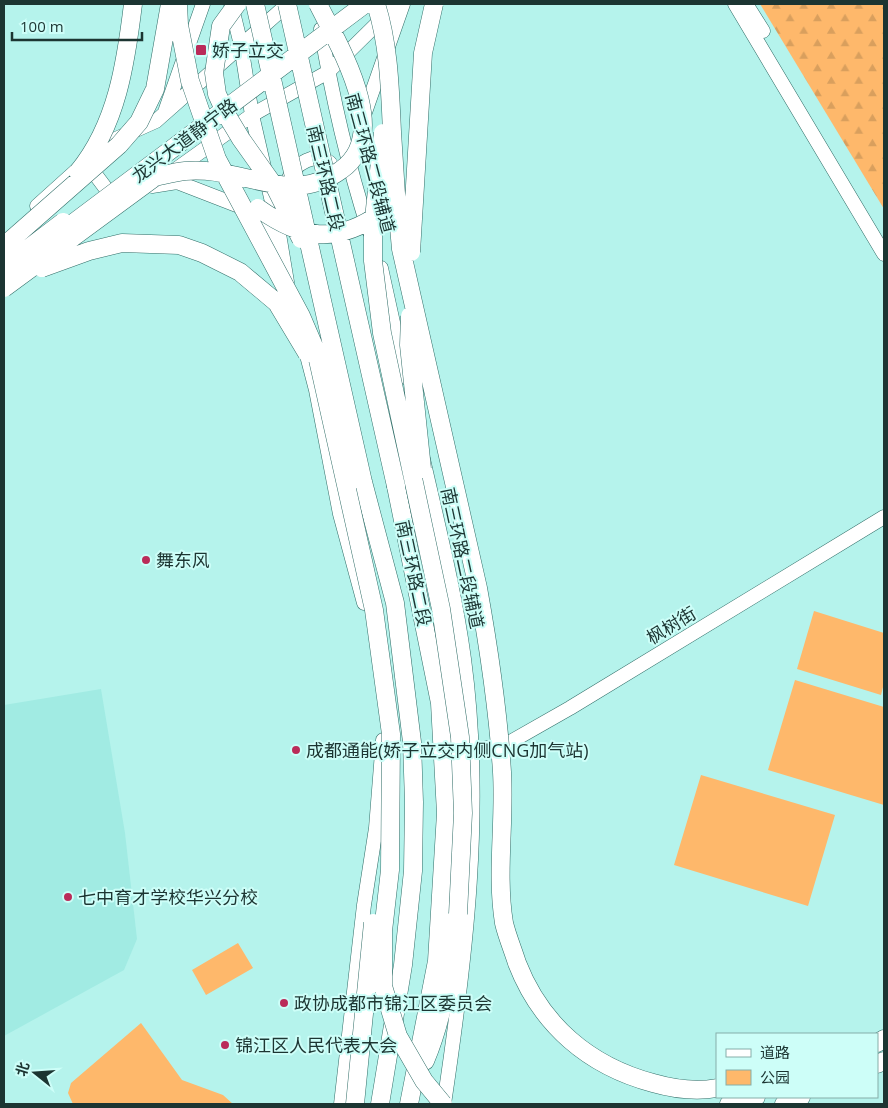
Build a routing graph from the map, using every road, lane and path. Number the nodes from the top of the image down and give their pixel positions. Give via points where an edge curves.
1 (133, 4) edge
2 (170, 4) edge
3 (178, 4) edge
4 (204, 4) edge
5 (230, 4) edge
6 (237, 4) edge
7 (255, 4) edge
8 (287, 4) edge
9 (318, 4) edge
10 (350, 4) edge
11 (365, 4) edge
12 (376, 4) edge
13 (397, 4) edge
14 (403, 4) edge
15 (434, 4) edge
16 (735, 4) edge
17 (746, 4) edge
18 (241, 45) junction
19 (328, 72) junction
20 (389, 72) junction
21 (252, 115) junction
22 (156, 120) junction
23 (418, 120) junction
24 (86, 162) junction
25 (350, 165) junction
26 (228, 180) junction
27 (355, 185) junction
28 (152, 186) junction
29 (56, 198) junction
30 (106, 222) junction
31 (278, 228) junction
32 (4, 236) edge
33 (884, 236) edge
34 (4, 246) edge
35 (884, 254) edge
36 (4, 267) edge
37 (284, 270) junction
38 (25, 274) junction
39 (4, 276) edge
40 (320, 286) junction
41 (4, 288) edge
42 (4, 298) edge
43 (328, 406) junction
44 (884, 517) edge
45 (884, 527) edge
46 (431, 554) junction
47 (383, 743) junction
48 (472, 756) junction
49 (390, 776) junction
50 (414, 847) junction
51 (376, 913) junction
52 (347, 1053) junction
53 (716, 1088) edge
54 (752, 1098) edge
55 (799, 1098) edge
56 (812, 1098) edge
57 (410, 1099) edge
58 (341, 1104) edge
59 (355, 1104) edge
60 (380, 1104) edge
61 (444, 1104) edge
62 (729, 1104) edge
63 (784, 1104) edge
64 (800, 1104) edge

1 - 29 highway, bridge via 118,91 104,130 83,166
2 - 29 highway, bridge via 156,88 139,122 119,145
3 - 26 highway, bridge via 190,81 217,159
4 - 22 main road via 168,107
5 - 18 main road
6 - 40 highway, bridge via 221,26 214,72 217,94 226,114 275,186
7 - 40 highway, 南三环路二段, bridge
8 - 18 main road
8 - 57 highway, 南三环路二段, bridge via 396,486 440,703 446,813 437,961
9 - 19 main road, 南三环路二段辅道
9 - 38 highway, bridge via 354,78 364,123 356,155 349,164 318,183 307,185 290,186 208,172 186,171 155,177
10 - 36 highway, 龙兴大道静宁路, bridge
11 - 39 highway, 龙兴大道静宁路, bridge
12 - 20 highway, bridge
13 - 19 main road
14 - 25 main road via 372,88
15 - 23 highway, bridge via 423,53
16 - 35 main road
17 - 33 main road
18 - 21 main road
18 - 22 main road
19 - 21 main road
19 - 25 main road, 南三环路二段辅道
20 - 46 highway, bridge via 373,228 373,261 382,332
20 - 53 highway, bridge via 402,249 488,643 502,773 504,924 513,953 533,996 551,1022 592,1058 639,1080 673,1088
21 - 28 main road
21 - 31 main road
22 - 24 main road via 107,143
23 - 26 highway, bridge via 402,182 386,209 347,232 322,236 285,226 248,200
23 - 46 highway, bridge via 411,227 409,345
24 - 30 main road via 113,198 113,209
24 - 32 main road
25 - 27 main road, 南三环路二段辅道
26 - 43 highway, bridge via 302,316 316,351
27 - 31 main road via 326,160 309,159 293,168 286,182 280,197
27 - 48 main road, 南三环路二段辅道 via 379,262 451,583 465,660
28 - 30 main road
28 - 37 main road via 177,182 257,213 265,223
29 - 34 highway, bridge
30 - 42 main road
31 - 37 main road
37 - 47 main road via 316,390 340,514 369,619
38 - 41 highway, bridge
38 - 43 highway, bridge via 122,243 179,244 202,253 240,272 277,303 316,368
40 - 50 highway, 南三环路二段, bridge via 363,482 395,603 412,742
43 - 49 highway, bridge via 374,610 391,734
44 - 48 main road, 枫树街 via 570,708 504,745
45 - 48 main road, 枫树街 via 506,754
46 - 57 highway, bridge via 460,736 462,841 458,914 446,999 436,1036
47 - 51 main road via 385,845
47 - 52 main road via 376,828
48 - 61 main road, 南三环路二段辅道 via 469,919
49 - 59 highway, bridge
49 - 61 highway, bridge via 390,870 383,932 383,986 398,1036 424,1081
50 - 51 highway
50 - 60 highway, 南三环路二段 via 403,965
51 - 52 main road via 364,985
52 - 58 main road
54 - 62 highway
55 - 63 highway
56 - 64 highway

